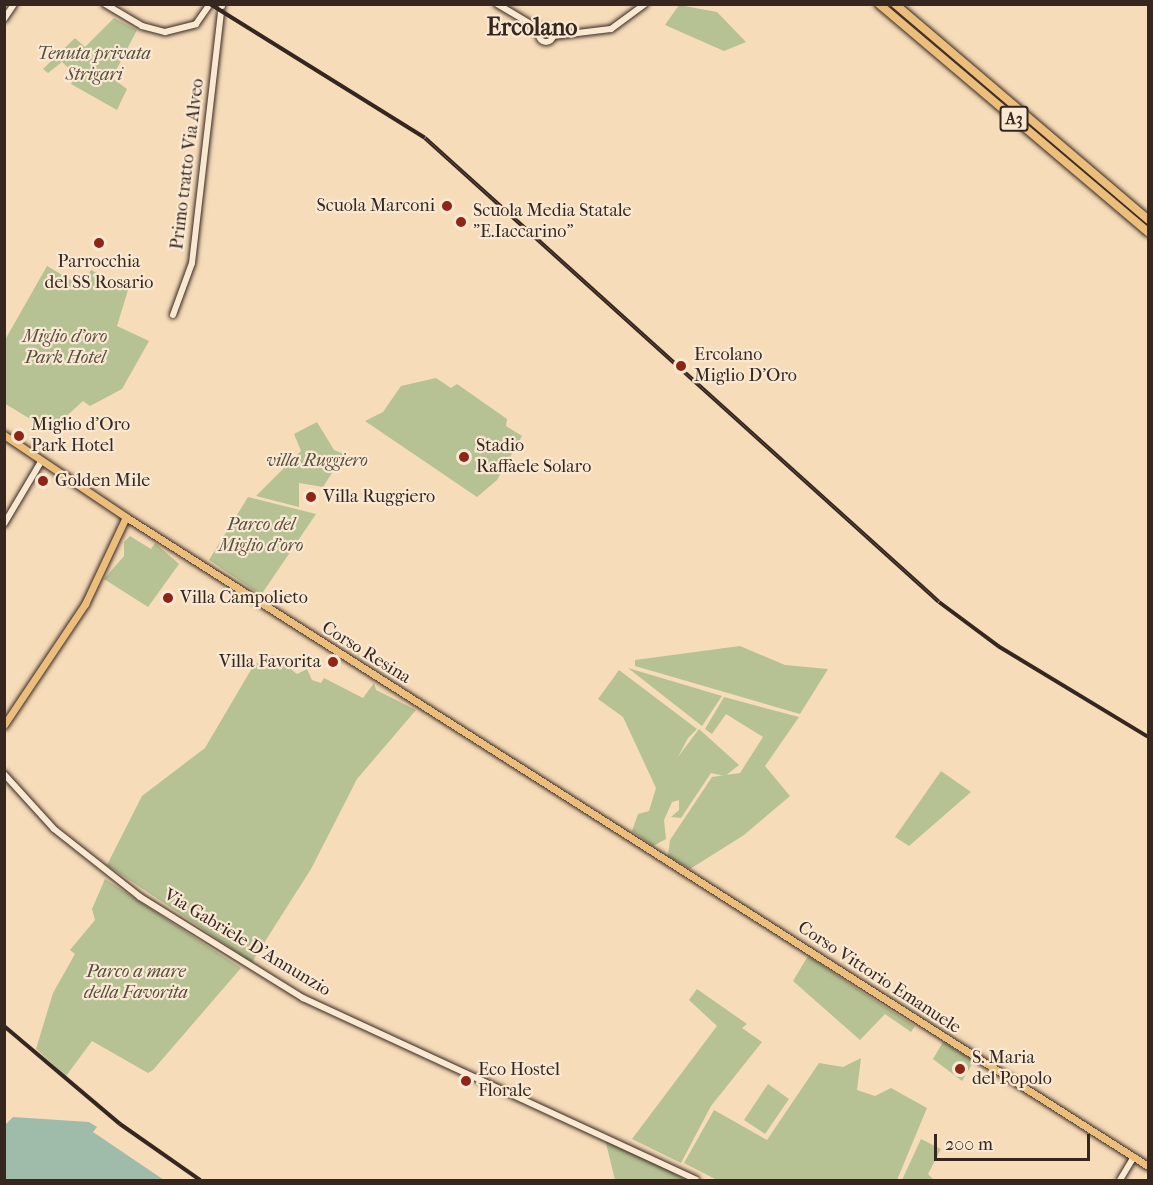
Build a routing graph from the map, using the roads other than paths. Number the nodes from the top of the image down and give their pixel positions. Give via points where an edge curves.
1 (105, 4) edge
2 (210, 4) edge
3 (497, 4) edge
4 (645, 4) edge
5 (879, 4) edge
6 (895, 4) edge
7 (14, 6) edge
8 (222, 8) edge
9 (4, 19) edge
10 (542, 30) junction
11 (554, 36) junction
12 (1149, 219) edge
13 (1149, 232) edge
14 (172, 315) dead end
15 (4, 435) edge
16 (42, 460) junction
17 (126, 518) junction
18 (4, 524) edge
19 (4, 725) edge
20 (4, 774) edge
21 (594, 814) joint
22 (1134, 1157) junction
23 (1149, 1166) edge
24 (696, 1180) edge
25 (1120, 1180) edge

1 - 2 street via 155,31 176,31 200,21
3 - 10 street
4 - 11 street via 610,29
5 - 13 highway, A3
6 - 12 highway, A3
7 - 9 street
8 - 14 street, Primo tratto Via Alveo via 192,263
10 - 11 street
10 - 11 street via 543,42
15 - 16 main road, Corso Resina
16 - 17 main road, Corso Resina
16 - 18 street
17 - 19 main road via 85,604
17 - 21 main road, Corso Resina
20 - 24 street, Via Gabriele D'Annunzio via 54,829 140,897 303,998
21 - 22 main road, Corso Vittorio Emanuele
22 - 23 main road, Corso Vittorio Emanuele
22 - 25 street

